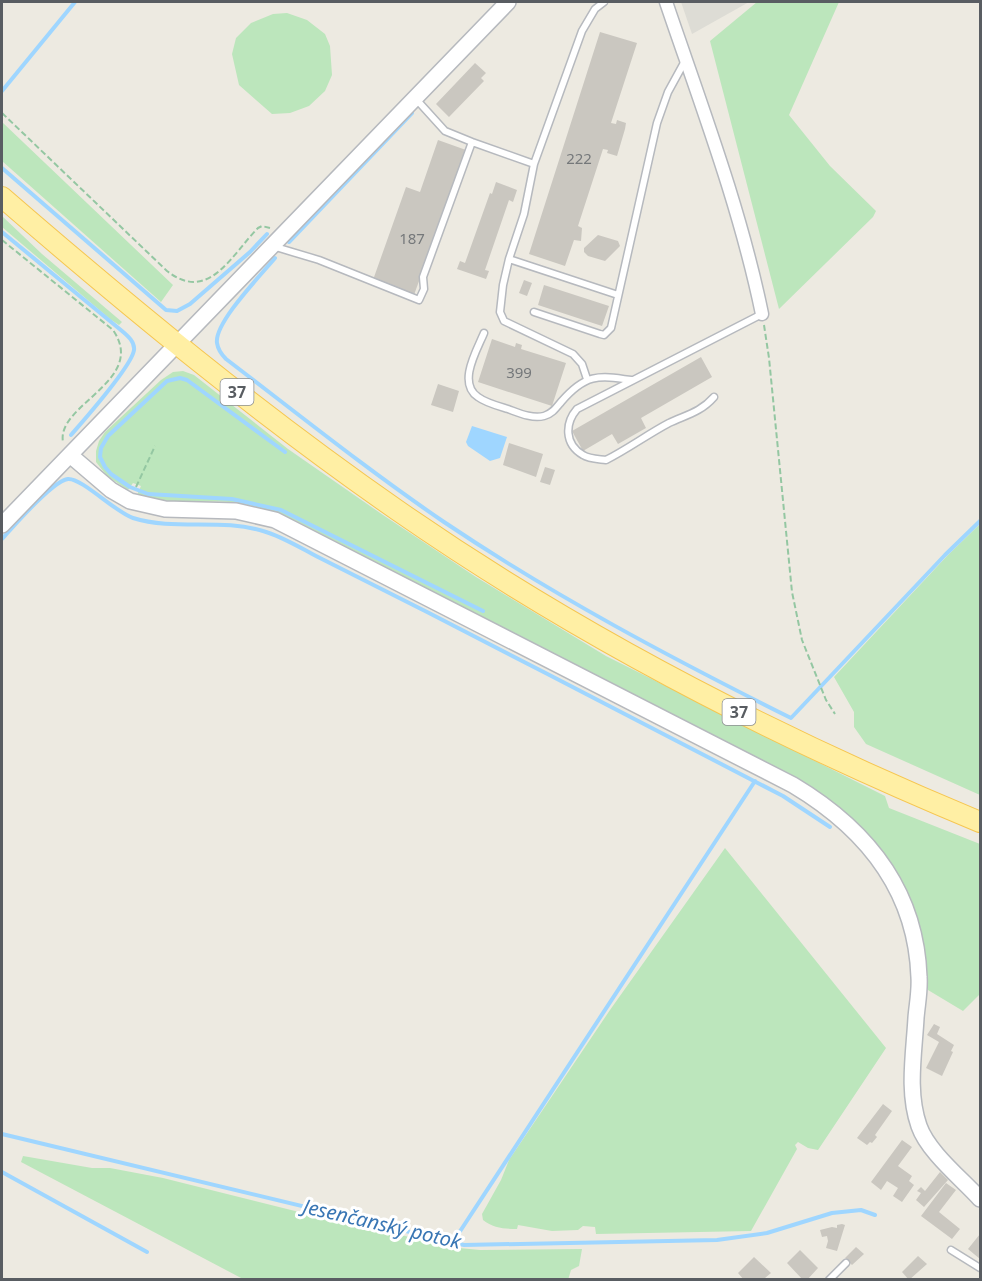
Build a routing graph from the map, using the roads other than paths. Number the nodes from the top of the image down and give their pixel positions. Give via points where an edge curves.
1 (508, 2) edge
2 (604, 2) edge
3 (666, 2) edge
4 (686, 60) junction
5 (415, 98) junction
6 (472, 142) junction
7 (534, 164) junction
8 (2, 197) edge
9 (278, 241) junction
10 (509, 259) junction
11 (618, 295) junction
12 (534, 312) dead end
13 (762, 314) joint
14 (484, 333) dead end
15 (177, 345) junction
16 (587, 379) junction
17 (632, 381) junction
18 (714, 397) dead end
19 (70, 455) junction
20 (2, 525) edge
21 (981, 822) edge
22 (981, 1199) edge
23 (951, 1250) dead end
24 (846, 1263) dead end
25 (981, 1268) edge
26 (829, 1280) edge

1 - 5 street
2 - 7 lane via 582,31
3 - 4 street
4 - 11 lane via 657,123
4 - 13 street via 726,174 752,262
5 - 6 lane via 446,131
5 - 9 street
6 - 7 lane
6 - 9 lane via 423,277 424,289 419,300 279,248
7 - 10 lane via 524,214
8 - 15 main road, 37
9 - 15 street
10 - 11 lane
10 - 16 lane via 500,302 504,321 573,354
11 - 12 lane via 610,328 604,335
13 - 17 lane
14 - 16 lane via 469,370 471,389 483,400 534,417 545,416
15 - 19 street
15 - 21 main road, 37 via 397,510 547,606 791,738
16 - 17 lane via 599,376
17 - 18 lane via 577,409 568,422 568,437 574,448 606,460 670,423 696,413
19 - 20 street
19 - 22 street via 130,501 165,509 236,512 282,524 793,785 839,817 879,858 908,914 916,942 919,978 912,1095 920,1129
23 - 25 lane
24 - 26 lane

